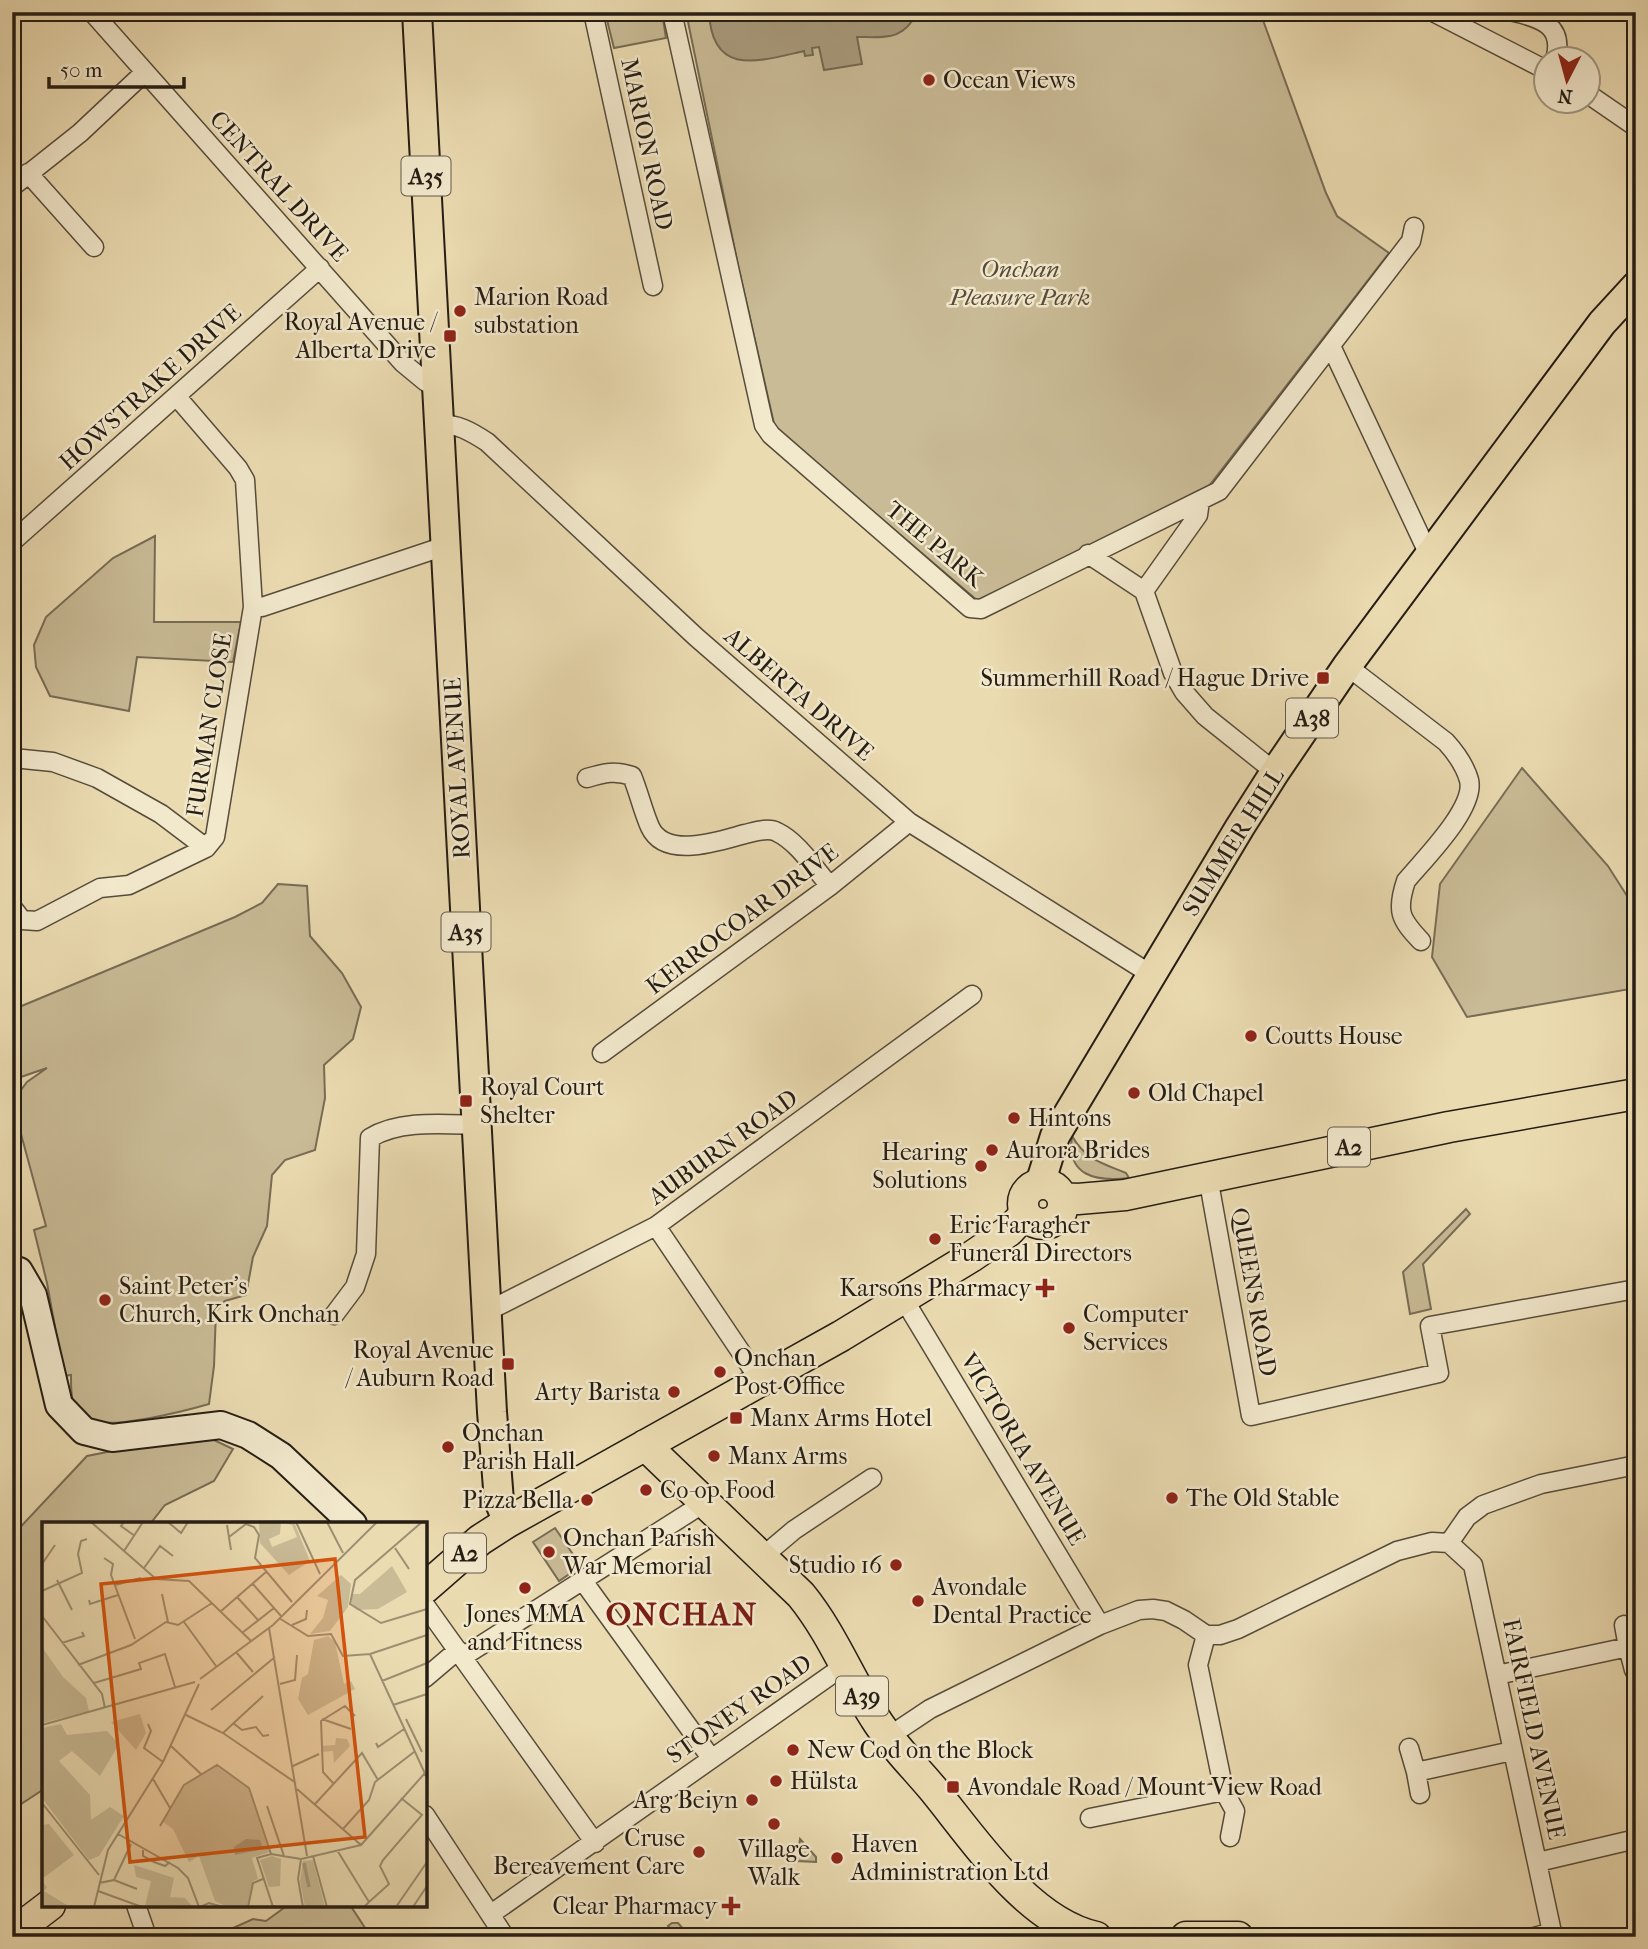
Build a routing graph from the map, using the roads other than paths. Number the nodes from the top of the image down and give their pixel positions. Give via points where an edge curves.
1 (92, 12) edge
2 (417, 12) edge
3 (593, 12) edge
4 (672, 12) edge
5 (1433, 12) edge
6 (1514, 12) edge
7 (1557, 46) edge
8 (1532, 63) edge
9 (145, 72) junction
10 (1602, 101) edge
11 (1633, 118) edge
12 (28, 173) junction
13 (12, 187) edge
14 (1414, 227) dead end
15 (93, 247) dead end
16 (320, 268) junction
17 (653, 286) dead end
18 (1636, 286) edge
19 (1331, 346) junction
20 (436, 382) junction
21 (177, 397) junction
22 (438, 424) junction
23 (1200, 502) junction
24 (12, 542) edge
25 (445, 546) junction
26 (1088, 554) junction
27 (1430, 556) junction
28 (1144, 592) junction
29 (253, 607) junction
30 (1347, 666) junction
31 (13, 758) edge
32 (1275, 772) junction
33 (587, 778) dead end
34 (909, 822) junction
35 (206, 848) junction
36 (830, 886) junction
37 (12, 907) edge
38 (1421, 941) dead end
39 (1152, 975) junction
40 (972, 995) dead end
41 (603, 1053) dead end
42 (1636, 1094) edge
43 (475, 1125) junction
44 (1208, 1177) junction
45 (1051, 1191) junction
46 (656, 1226) junction
47 (12, 1269) edge
48 (1636, 1289) edge
49 (903, 1298) junction
50 (486, 1312) junction
51 (334, 1315) dead end
52 (761, 1382) junction
53 (645, 1445) junction
54 (1636, 1465) edge
55 (872, 1478) dead end
56 (705, 1503) junction
57 (351, 1522) edge
58 (508, 1522) junction
59 (1449, 1543) junction
60 (762, 1557) junction
61 (583, 1581) junction
62 (427, 1588) edge
63 (1100, 1625) junction
64 (1624, 1625) dead end
65 (1206, 1636) junction
66 (1628, 1647) junction
67 (461, 1653) junction
68 (845, 1665) junction
69 (1634, 1670) dead end
70 (1497, 1675) junction
71 (427, 1677) edge
72 (888, 1737) junction
73 (1409, 1748) dead end
74 (1512, 1751) junction
75 (711, 1758) junction
76 (1416, 1772) junction
77 (1224, 1791) junction
78 (1420, 1794) dead end
79 (427, 1818) edge
80 (1090, 1818) dead end
81 (1230, 1837) dead end
82 (1636, 1839) edge
83 (595, 1843) junction
84 (1538, 1862) junction
85 (47, 1907) edge
86 (137, 1907) edge
87 (491, 1914) junction
88 (12, 1934) edge
89 (1552, 1935) edge
90 (147, 1937) edge
91 (505, 1937) edge
92 (1096, 1937) edge
93 (1186, 1937) edge
94 (1238, 1937) edge
95 (1534, 1937) edge

1 - 9 street, CENTRAL DRIVE
2 - 20 main road, ROYAL AVENUE / A35
3 - 17 street, MARION ROAD
4 - 26 street, THE PARK via 761,415 771,435 970,608 981,609
5 - 8 street
6 - 7 street via 1546,23
9 - 12 street via 80,133
9 - 16 street, CENTRAL DRIVE
10 - 11 street
12 - 13 street
12 - 15 street
14 - 19 street, THE PARK via 1411,241
16 - 20 street, CENTRAL DRIVE via 403,363 426,382
16 - 21 street, HOWSTRAKE DRIVE
18 - 27 main road, SUMMER HILL / A38 via 1602,323
19 - 23 street, THE PARK via 1219,491
19 - 27 street
20 - 22 main road, ROYAL AVENUE / A35
21 - 24 street, HOWSTRAKE DRIVE
21 - 29 street, FURMAN CLOSE via 245,480
22 - 25 main road, ROYAL AVENUE / A35
22 - 34 street, ALBERTA DRIVE via 466,429 487,442 696,637
23 - 26 street, THE PARK
23 - 28 street via 1198,515
25 - 29 street
25 - 43 main road, ROYAL AVENUE / A35
26 - 28 street
27 - 30 main road, SUMMER HILL / A38
28 - 32 street via 1184,692 1205,716
29 - 35 street, FURMAN CLOSE via 215,837
30 - 32 main road, SUMMER HILL / A38
30 - 38 street via 1446,742 1469,782 1460,814 1406,881 1402,894 1401,915
31 - 35 street, FURMAN CLOSE via 53,762 97,778 161,814
32 - 39 main road, SUMMER HILL / A38
33 - 36 street via 608,772 632,776 651,829 659,839 677,845 695,848 775,830
34 - 36 street, KERROCOAR DRIVE
34 - 39 street, ALBERTA DRIVE
35 - 37 street, FURMAN CLOSE via 129,885 100,888 37,921 22,920
36 - 41 street, KERROCOAR DRIVE
39 - 45 main road, SUMMER HILL / A38 via 1055,1136
40 - 46 street, AUBURN ROAD
42 - 44 highway, A2 via 1449,1126
43 - 50 main road, ROYAL AVENUE / A35
43 - 51 street via 396,1127 370,1138 366,1255 355,1287
44 - 45 highway, A2 via 1125,1195 1078,1199
44 - 48 street, QUEENS ROAD via 1251,1416 1439,1373 1430,1326
45 - 49 highway, A2 via 1062,1211 1054,1221 1042,1224 1026,1214 1009,1231
46 - 50 street, AUBURN ROAD
46 - 52 street
47 - 57 main road via 19,1271 33,1295 59,1405 84,1431 112,1438 221,1424 281,1456
49 - 52 highway, A2
49 - 63 street, VICTORIA AVENUE
50 - 58 main road, ROYAL AVENUE / A35 via 499,1501
52 - 53 highway, A2
53 - 56 highway, A39
53 - 58 highway, A2
54 - 59 street via 1541,1484 1483,1505 1467,1517
55 - 60 street
56 - 60 highway, A39
56 - 61 street
58 - 62 highway, A2 via 480,1540
59 - 65 street via 1432,1542 1397,1551 1238,1629
59 - 70 street, FAIRFIELD AVENUE via 1473,1565
60 - 68 highway, A39 via 818,1615
61 - 67 street
61 - 75 street
62 - 67 street
63 - 65 street via 1153,1609 1184,1620
63 - 72 street via 930,1709
64 - 66 street
65 - 77 street via 1198,1665
66 - 69 street
66 - 70 street
67 - 71 street
67 - 83 street
68 - 72 highway, A39
68 - 75 street, STONEY ROAD
70 - 74 street, FAIRFIELD AVENUE
72 - 92 highway, A39 via 1035,1905 1077,1931
73 - 76 street
74 - 76 street
74 - 84 street, FAIRFIELD AVENUE
75 - 83 street, STONEY ROAD
76 - 78 street
77 - 80 street
77 - 81 street via 1235,1811
79 - 87 street
82 - 84 street
83 - 87 street, STONEY ROAD
84 - 89 street, FAIRFIELD AVENUE
85 - 88 highway
86 - 90 street
87 - 91 street
89 - 95 street
93 - 94 highway

